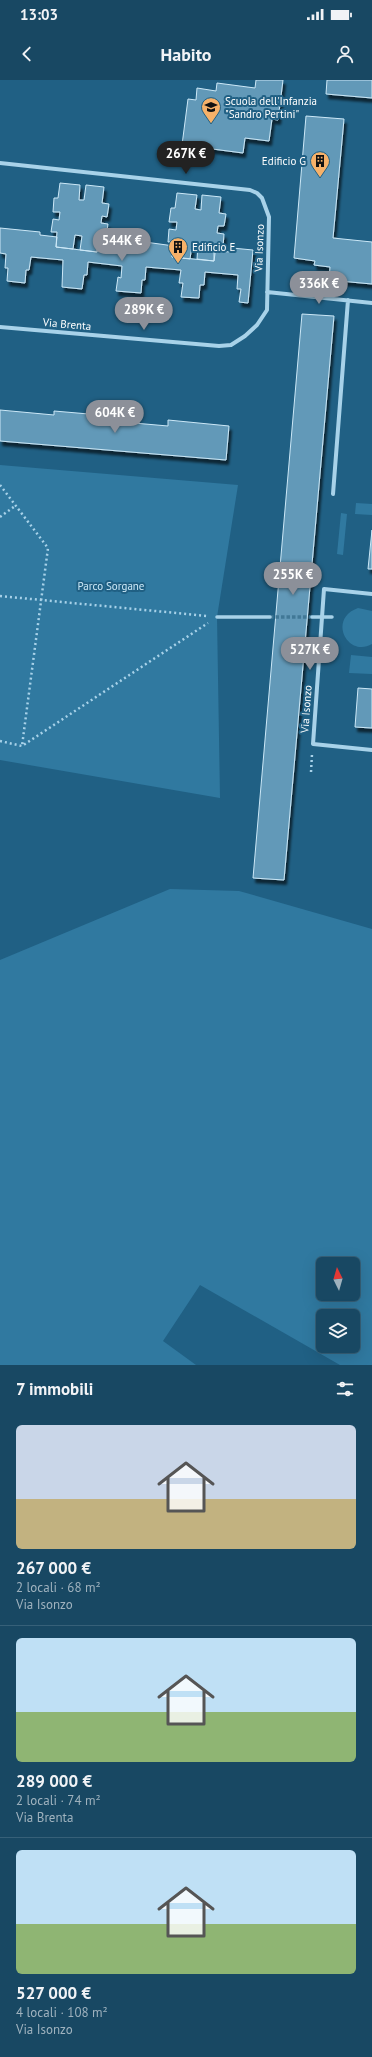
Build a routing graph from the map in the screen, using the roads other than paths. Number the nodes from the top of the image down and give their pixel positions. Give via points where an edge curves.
1 (0, 163) edge
2 (267, 292) junction
3 (348, 300) junction
4 (372, 302) edge
5 (0, 327) edge
6 (333, 494) dead end
7 (372, 594) edge
8 (217, 617) road end
9 (270, 617) tunnel mouth
10 (312, 617) tunnel mouth
11 (321, 617) junction
12 (332, 617) dead end
13 (372, 750) edge

1 - 2 street, Via Isonzo via 238,188 257,193 262,198 269,217
2 - 3 street
2 - 5 street, Via Brenta via 267,310 257,325 231,345
3 - 4 street
3 - 6 street
7 - 11 street, Via Isonzo via 324,589
8 - 9 street
10 - 11 street
11 - 12 street
11 - 13 street, Via Isonzo via 313,744

